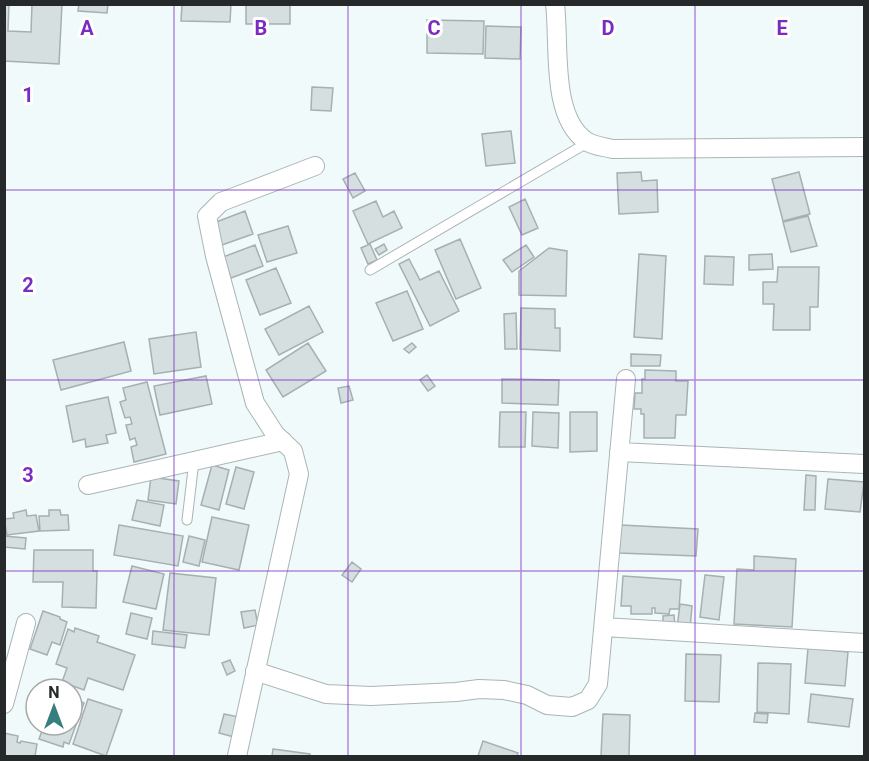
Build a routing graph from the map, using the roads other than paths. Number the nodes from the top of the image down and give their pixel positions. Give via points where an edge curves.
1 (555, 4) edge
2 (587, 142) junction
3 (864, 147) edge
4 (315, 165) dead end
5 (370, 270) dead end
6 (626, 379) dead end
7 (283, 441) junction
8 (620, 452) junction
9 (194, 461) junction
10 (864, 464) edge
11 (88, 485) dead end
12 (187, 520) dead end
13 (26, 623) dead end
14 (604, 627) junction
15 (864, 643) edge
16 (255, 670) junction
17 (4, 704) edge
18 (237, 756) edge

1 - 2 street via 561,99 571,125
2 - 3 street via 613,149
2 - 5 lane
4 - 7 street via 221,202 207,216 255,403
6 - 8 street
7 - 9 street
7 - 16 street via 293,451 299,474
8 - 10 street
8 - 14 street
9 - 11 street
9 - 12 lane
13 - 17 street
14 - 15 street
14 - 16 street via 598,684 588,700 572,707 547,705 528,695 504,690 371,696 326,694
16 - 18 street

